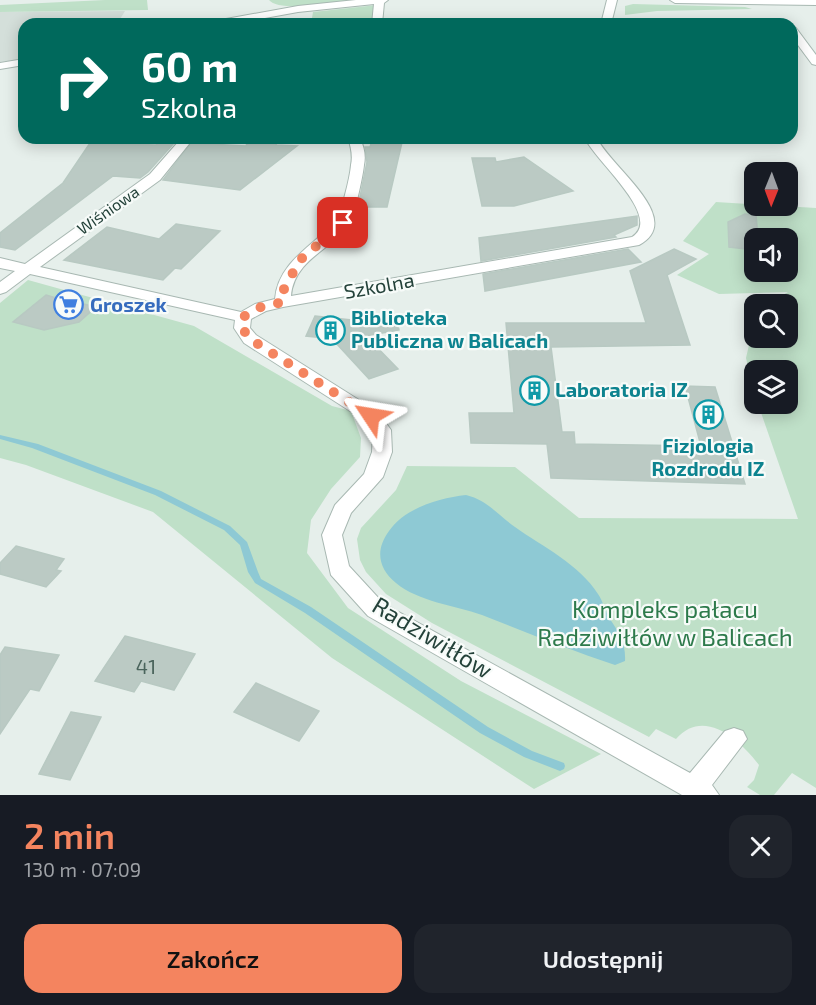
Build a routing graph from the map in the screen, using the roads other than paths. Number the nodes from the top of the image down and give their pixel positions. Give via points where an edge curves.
1 (378, 0) edge
2 (383, 0) edge
3 (612, 0) edge
4 (675, 0) edge
5 (770, 2) junction
6 (816, 3) edge
7 (780, 15) dead end
8 (248, 18) edge
9 (378, 18) edge
10 (608, 18) edge
11 (798, 38) edge
12 (816, 62) edge
13 (18, 63) edge
14 (0, 66) edge
15 (183, 144) dead end
16 (356, 144) edge
17 (593, 144) edge
18 (0, 263) edge
19 (26, 268) junction
20 (0, 289) edge
21 (283, 302) junction
22 (243, 317) junction
23 (734, 739) dead end
24 (700, 791) edge

1 - 2 street
1 - 8 street
1 - 9 street
3 - 10 street
4 - 5 street
5 - 6 street
5 - 7 street
11 - 12 street
13 - 14 street
15 - 19 street, Wiśniowa via 155,177
16 - 21 street via 358,165 343,223 300,260 284,289
17 - 21 street, Szkolna via 646,210 650,224 641,238
18 - 19 street
19 - 20 street, Wiśniowa
19 - 22 street
21 - 22 street, Szkolna via 261,307
22 - 24 street, Radziwiłłów via 242,328 250,339 371,416 382,430 382,452 373,477 342,510 332,535 339,569 376,610
23 - 24 street

